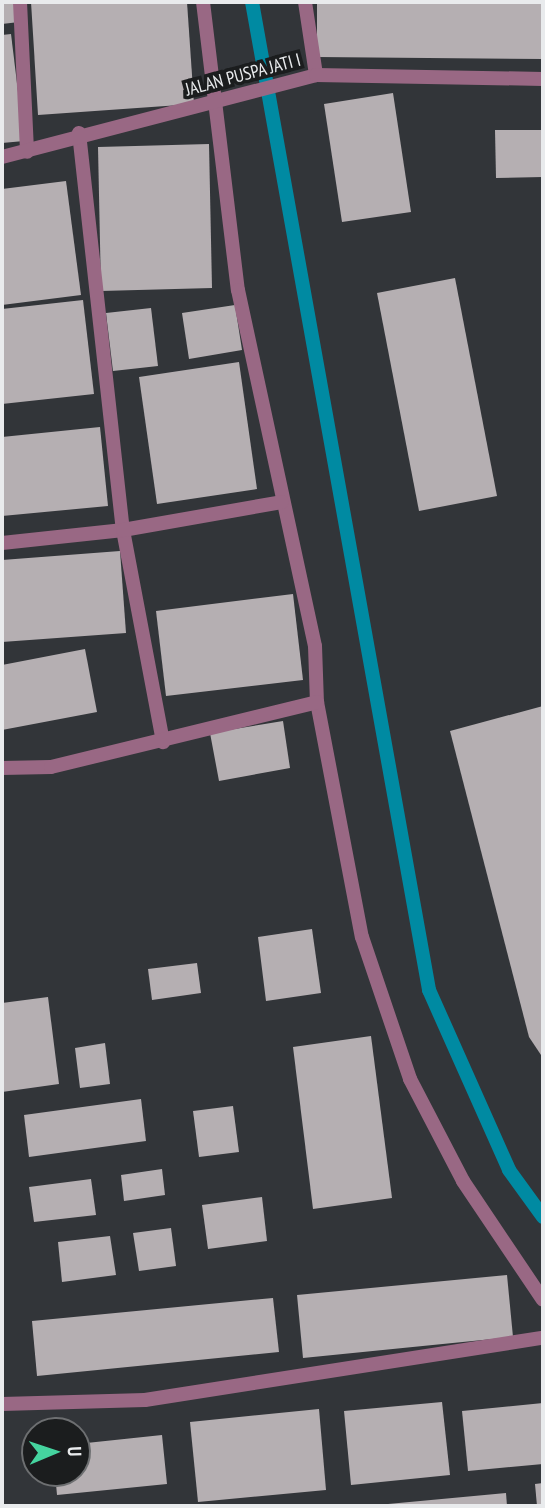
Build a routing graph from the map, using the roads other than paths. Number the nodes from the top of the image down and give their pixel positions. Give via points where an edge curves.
1 (20, 2) edge
2 (203, 2) edge
3 (305, 2) edge
4 (316, 75) junction
5 (543, 79) edge
6 (226, 102) junction
7 (79, 133) junction
8 (27, 152) junction
9 (2, 157) edge
10 (282, 502) junction
11 (123, 530) junction
12 (2, 543) edge
13 (317, 702) junction
14 (163, 742) junction
15 (2, 768) edge
16 (543, 1300) edge
17 (543, 1338) edge
18 (2, 1404) edge

1 - 8 street
2 - 6 street
3 - 4 street
4 - 5 street, JALAN PUSPA JATI I
4 - 6 street, JALAN PUSPA JATI I
6 - 7 street, JALAN PUSPA JATI I
6 - 10 street via 238,289
7 - 8 street, JALAN PUSPA JATI I
7 - 11 street
8 - 9 street, JALAN PUSPA JATI I
10 - 11 street
10 - 13 street via 315,646
11 - 12 street
11 - 14 street
13 - 14 street
13 - 16 street via 362,937 410,1079 463,1181
14 - 15 street via 51,767
17 - 18 street via 145,1400

